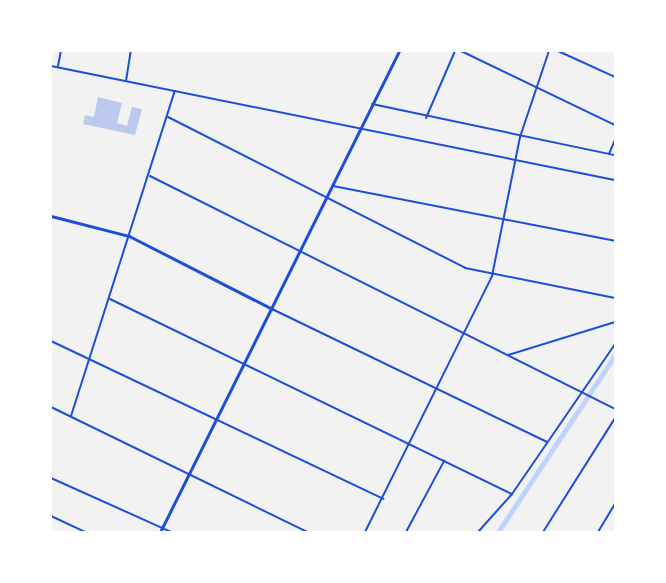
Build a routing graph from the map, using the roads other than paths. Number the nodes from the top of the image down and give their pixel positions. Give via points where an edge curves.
1 (61, 51) edge
2 (131, 51) edge
3 (399, 51) edge
4 (455, 51) edge
5 (461, 51) edge
6 (549, 51) edge
7 (558, 51) edge
8 (575, 51) edge
9 (573, 57) junction
10 (51, 66) edge
11 (58, 67) junction
12 (615, 77) edge
13 (126, 81) junction
14 (534, 86) junction
15 (176, 91) junction
16 (372, 104) junction
17 (168, 117) junction
18 (426, 118) junction
19 (615, 125) edge
20 (361, 128) junction
21 (520, 136) junction
22 (615, 140) edge
23 (609, 154) junction
24 (615, 155) edge
25 (518, 160) junction
26 (150, 176) junction
27 (615, 180) edge
28 (333, 186) junction
29 (327, 198) junction
30 (51, 216) edge
31 (504, 218) junction
32 (129, 236) junction
33 (615, 241) edge
34 (300, 252) junction
35 (492, 276) junction
36 (615, 298) edge
37 (110, 299) junction
38 (272, 309) junction
39 (615, 322) edge
40 (465, 333) junction
41 (51, 341) edge
42 (615, 344) edge
43 (508, 355) junction
44 (92, 359) junction
45 (245, 364) junction
46 (437, 389) junction
47 (581, 392) junction
48 (51, 407) edge
49 (615, 409) edge
50 (71, 416) junction
51 (615, 418) edge
52 (217, 419) junction
53 (547, 442) junction
54 (408, 444) junction
55 (444, 461) junction
56 (189, 473) junction
57 (51, 478) edge
58 (512, 494) junction
59 (383, 499) junction
60 (615, 504) edge
61 (51, 516) edge
62 (163, 527) junction
63 (85, 532) edge
64 (160, 532) edge
65 (171, 532) edge
66 (307, 532) edge
67 (365, 532) edge
68 (406, 532) edge
69 (478, 532) edge
70 (543, 532) edge
71 (598, 532) edge

1 - 11 street
2 - 13 street
3 - 16 street
4 - 18 street
5 - 14 street
6 - 14 street
7 - 9 street
8 - 9 street
9 - 12 street
10 - 11 street
11 - 13 street
13 - 15 street
14 - 19 street
14 - 21 street
15 - 17 street
15 - 20 street
16 - 18 street
16 - 20 street
17 - 26 street
17 - 29 street
18 - 21 street
20 - 25 street
20 - 28 street
21 - 23 street
21 - 25 street
22 - 23 street
23 - 24 street
25 - 27 street
25 - 31 street
26 - 32 street
26 - 34 street
28 - 29 street
28 - 31 street
29 - 34 street
29 - 35 street via 433,253
30 - 32 street
31 - 33 street
31 - 35 street
32 - 37 street
32 - 38 street
34 - 38 street
34 - 40 street
35 - 36 street
35 - 40 street
37 - 44 street
37 - 45 street
38 - 45 street
38 - 46 street
39 - 43 street
40 - 43 street
40 - 46 street
41 - 44 street
42 - 47 street
43 - 47 street
44 - 50 street
44 - 52 street
45 - 52 street
45 - 54 street
46 - 53 street
46 - 54 street
47 - 49 street
47 - 53 street
48 - 50 street
50 - 56 street
51 - 70 street
52 - 56 street
52 - 59 street
53 - 58 street
54 - 55 street
54 - 59 street
55 - 58 street
55 - 68 street
56 - 62 street
56 - 66 street
57 - 62 street
58 - 69 street
59 - 67 street
60 - 71 street
61 - 63 street
62 - 64 street
62 - 65 street

